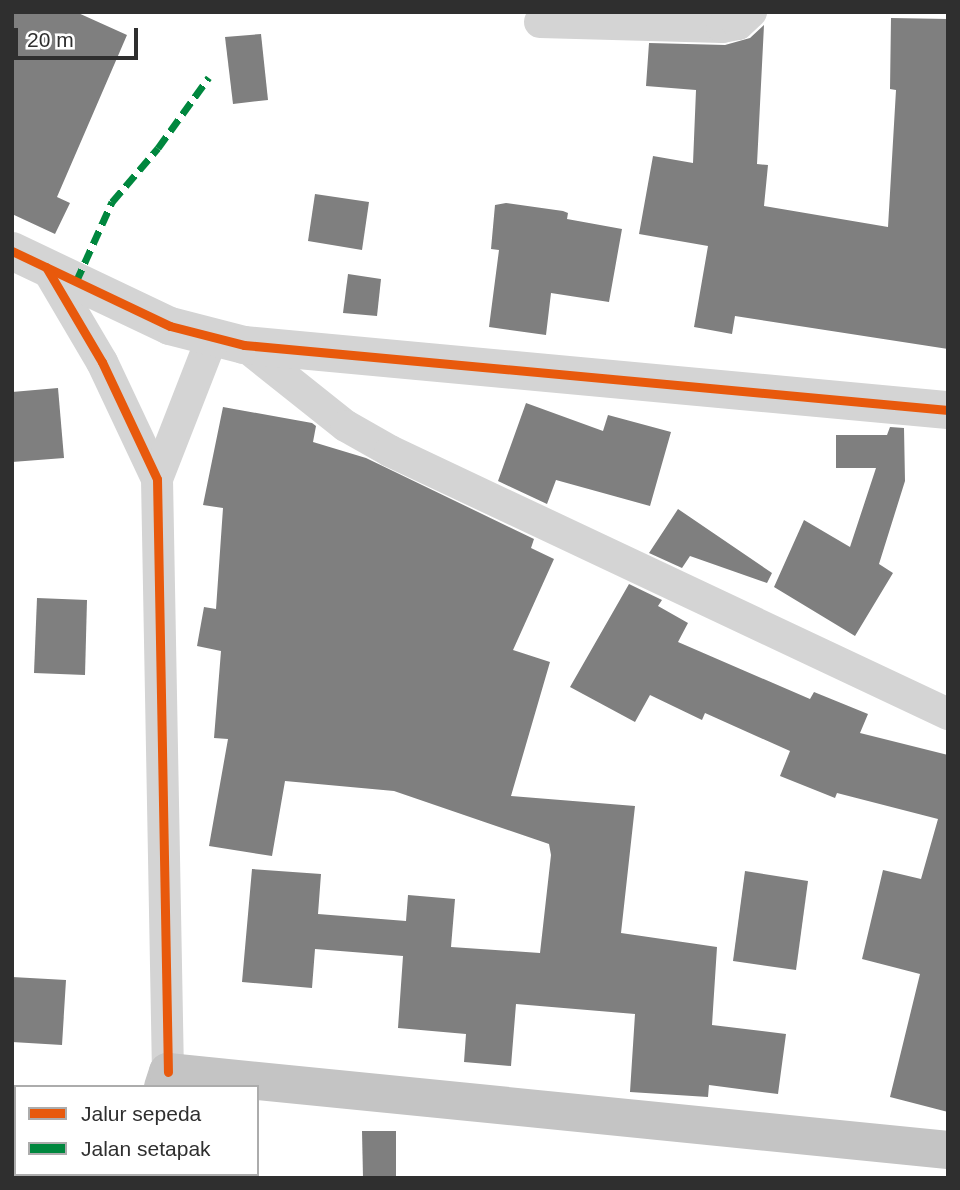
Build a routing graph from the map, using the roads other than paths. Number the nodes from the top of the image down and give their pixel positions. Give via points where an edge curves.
1 (751, 12) edge
2 (540, 22) dead end
3 (12, 251) edge
4 (46, 267) junction
5 (228, 341) junction
6 (948, 410) edge
7 (157, 479) junction
8 (948, 714) edge
9 (166, 1079) edge
10 (232, 1085) edge
11 (259, 1087) edge
12 (948, 1150) edge

1 - 2 street via 738,24 722,27
3 - 4 street
4 - 5 street via 170,326
4 - 7 street via 102,362
5 - 6 street
5 - 7 street
5 - 8 street via 346,426 390,450
7 - 9 street
9 - 10 highway
11 - 12 highway

